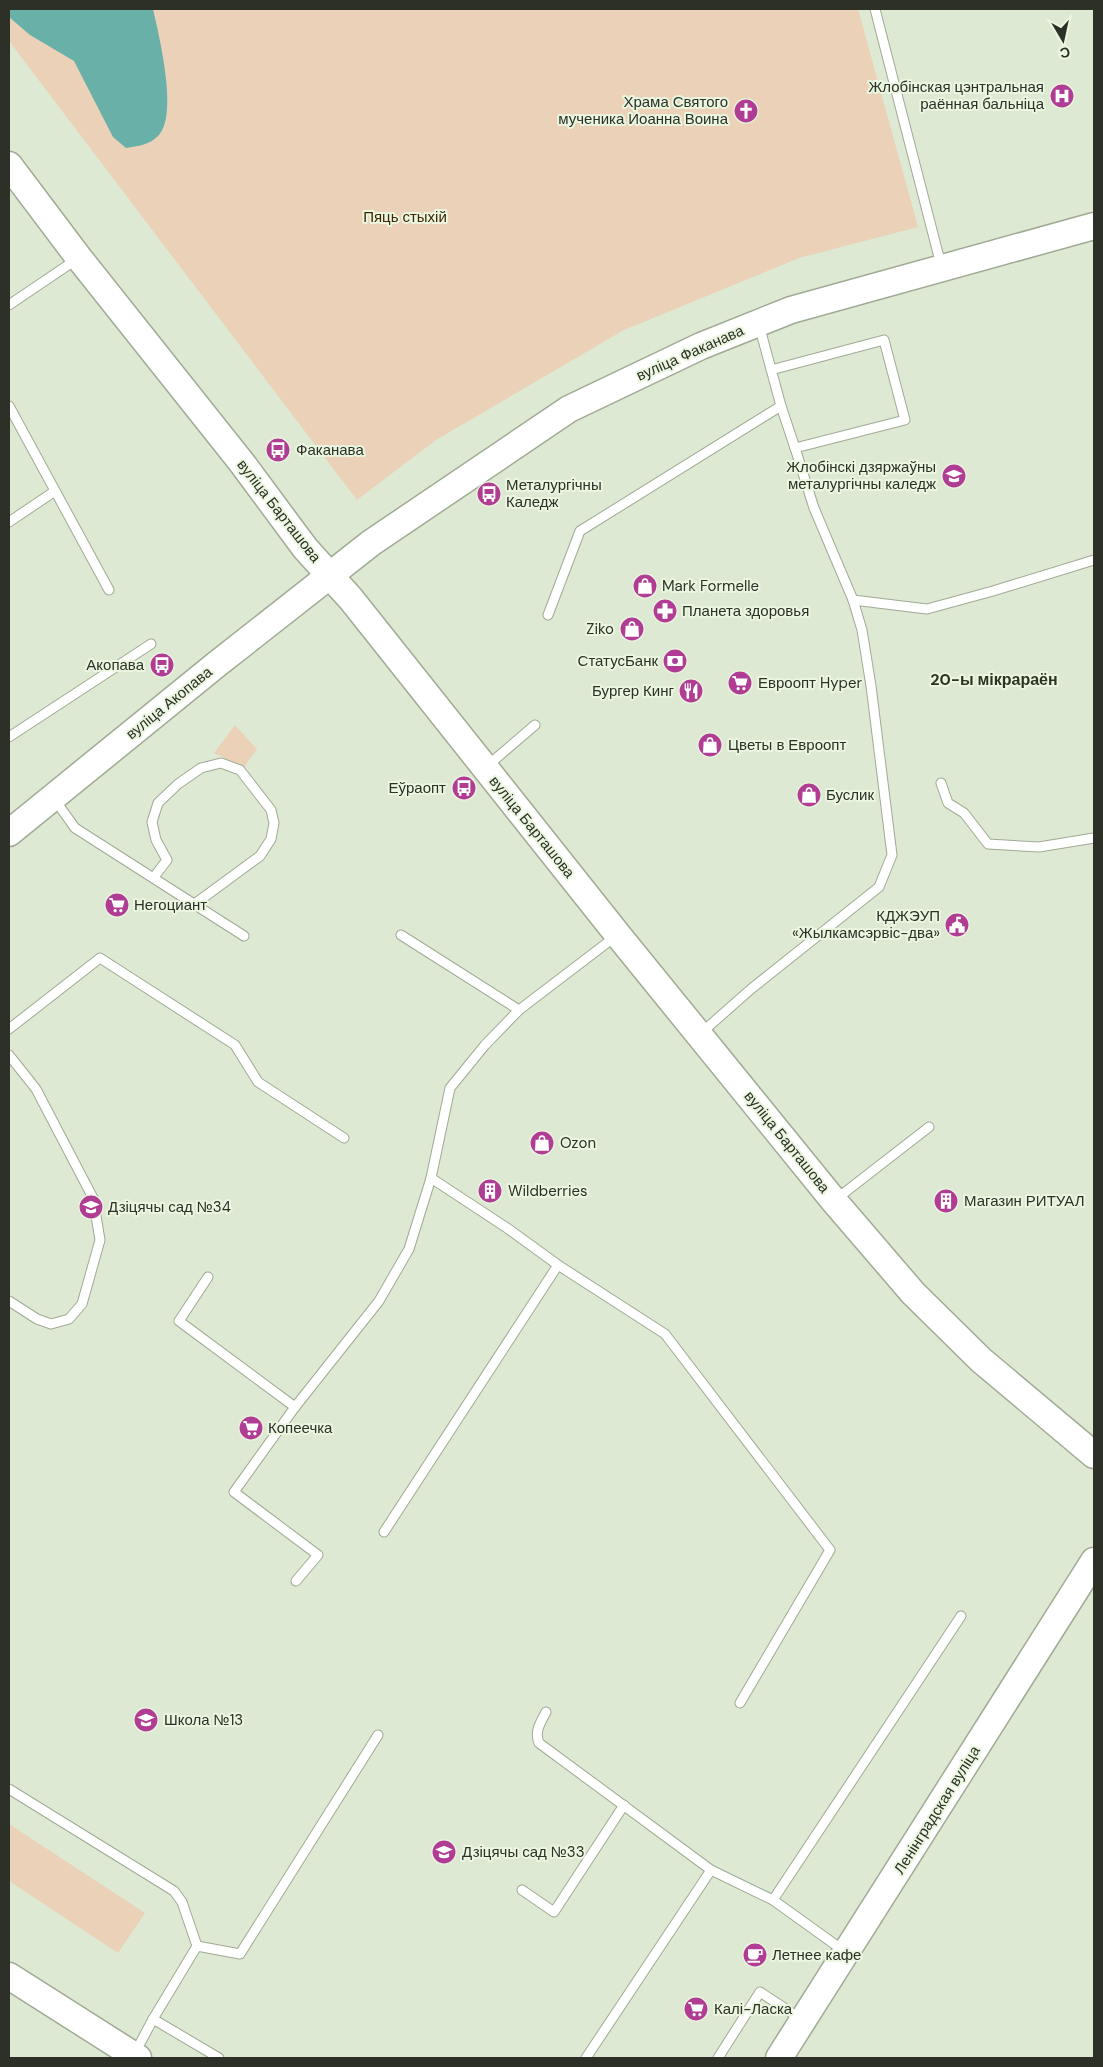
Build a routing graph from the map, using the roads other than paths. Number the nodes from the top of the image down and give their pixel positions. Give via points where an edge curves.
1 (875, 9) edge
2 (9, 165) edge
3 (1094, 226) edge
4 (79, 258) junction
5 (941, 268) junction
6 (9, 305) edge
7 (758, 323) junction
8 (771, 370) junction
9 (9, 406) edge
10 (781, 406) junction
11 (795, 448) junction
12 (55, 491) junction
13 (9, 522) edge
14 (1094, 560) edge
15 (330, 576) junction
16 (109, 590) dead end
17 (853, 600) junction
18 (548, 615) dead end
19 (151, 644) dead end
20 (535, 725) dead end
21 (9, 736) edge
22 (485, 768) junction
23 (941, 783) dead end
24 (53, 797) junction
25 (9, 833) edge
26 (1094, 838) edge
27 (154, 878) junction
28 (196, 903) junction
29 (401, 934) dead end
30 (618, 935) junction
31 (244, 936) dead end
32 (519, 1010) junction
33 (9, 1029) edge
34 (700, 1034) junction
35 (9, 1055) edge
36 (929, 1127) dead end
37 (344, 1138) dead end
38 (431, 1178) junction
39 (834, 1200) junction
40 (558, 1265) junction
41 (208, 1277) dead end
42 (9, 1301) edge
43 (295, 1407) junction
44 (1094, 1455) edge
45 (384, 1532) dead end
46 (1094, 1561) edge
47 (296, 1581) dead end
48 (961, 1616) dead end
49 (740, 1703) dead end
50 (546, 1712) dead end
51 (378, 1735) dead end
52 (9, 1788) edge
53 (624, 1806) junction
54 (711, 1870) junction
55 (522, 1890) dead end
56 (773, 1900) junction
57 (197, 1946) junction
58 (846, 1953) junction
59 (9, 1976) edge
60 (153, 2018) junction
61 (803, 2021) junction
62 (136, 2057) edge
63 (219, 2058) edge
64 (586, 2058) edge
65 (718, 2058) edge
66 (779, 2058) edge

1 - 5 lane
2 - 4 main road, вуліца Барташова
3 - 5 main road, вуліца Факанава
4 - 6 lane
4 - 15 main road, вуліца Барташова
5 - 7 main road, вуліца Факанава via 791,310
7 - 8 lane
7 - 15 main road, вуліца Факанава via 701,346 569,409 372,543
8 - 10 lane
8 - 11 lane via 884,340 905,420
9 - 12 lane
10 - 11 lane
10 - 18 lane via 580,530
11 - 17 lane via 814,508
12 - 13 lane
12 - 16 lane
14 - 17 lane via 927,609
15 - 22 main road, вуліца Барташова
15 - 24 main road, вуліца Акопава
17 - 34 lane via 862,630 871,686 892,856 879,887 750,989
19 - 21 lane
20 - 22 lane
22 - 30 main road, вуліца Барташова
23 - 26 lane via 948,803 964,813 988,844 1040,847
24 - 25 main road, вуліца Акопава
24 - 27 lane via 76,828
27 - 28 lane
27 - 28 lane via 167,860 156,840 152,822 158,803 201,768 221,763 240,770 271,810 274,822 271,839 260,856
28 - 31 lane
29 - 32 lane
30 - 32 lane
30 - 34 main road, вуліца Барташова
32 - 38 lane via 450,1088
33 - 37 lane via 100,958 235,1045 258,1082
34 - 39 main road, вуліца Барташова
35 - 42 lane via 36,1089 94,1198 100,1240 82,1304 69,1319 51,1324
36 - 39 lane
38 - 40 lane
38 - 43 lane via 409,1249 379,1302
39 - 44 main road, вуліца Барташова via 913,1293 981,1360
40 - 45 lane
40 - 49 lane via 665,1334 830,1550
41 - 43 lane via 179,1321
43 - 47 lane via 234,1492 318,1556
46 - 58 main road, Ленінградская вуліца
48 - 56 lane
50 - 53 lane via 536,1736 540,1743
51 - 57 lane via 240,1954
52 - 57 lane via 174,1891 182,1902
53 - 54 lane
53 - 55 lane via 554,1912
54 - 56 lane
54 - 64 lane
56 - 58 lane
57 - 60 lane
58 - 61 main road, Ленінградская вуліца
59 - 62 main road
60 - 62 lane
60 - 63 lane
61 - 65 lane via 760,1992
61 - 66 main road, Ленінградская вуліца

